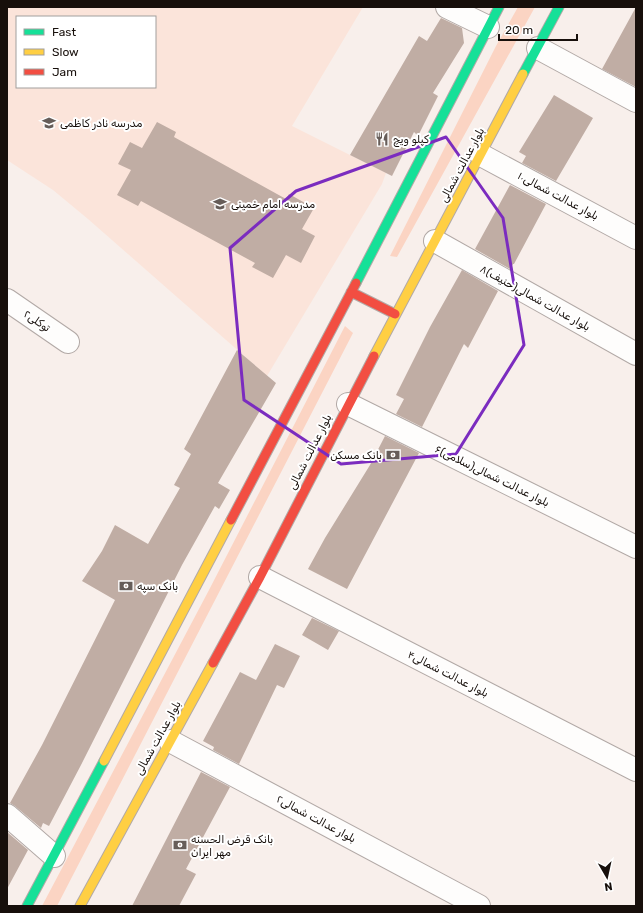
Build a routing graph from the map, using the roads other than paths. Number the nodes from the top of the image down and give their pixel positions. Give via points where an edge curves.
1 (447, 7) edge
2 (499, 7) edge
3 (559, 7) edge
4 (488, 27) junction
5 (538, 48) junction
6 (636, 101) edge
7 (481, 155) junction
8 (636, 238) edge
9 (435, 241) junction
10 (351, 292) junction
11 (7, 300) edge
12 (395, 314) junction
13 (68, 342) dead end
14 (636, 354) edge
15 (348, 404) junction
16 (636, 547) edge
17 (260, 577) junction
18 (170, 741) junction
19 (636, 770) edge
20 (7, 815) edge
21 (54, 856) junction
22 (466, 903) edge
23 (27, 906) edge
24 (80, 906) edge

1 - 4 street
2 - 4 main road
3 - 5 main road, بلوار عدالت شمالی
4 - 10 main road
5 - 6 street
5 - 7 main road, بلوار عدالت شمالی
7 - 8 street, بلوار عدالت شمالی۱۰
7 - 9 main road, بلوار عدالت شمالی
9 - 12 main road, بلوار عدالت شمالی
9 - 14 street, ۸بلوار عدالت شمالی(حنیف)
10 - 12 main road
10 - 21 main road
11 - 13 street, توکلی۲
12 - 15 main road, بلوار عدالت شمالی
15 - 16 street, ۶بلوار عدالت شمالی(سلامی)
15 - 17 main road, بلوار عدالت شمالی
17 - 18 main road, بلوار عدالت شمالی
17 - 19 street, بلوار عدالت شمالی۴
18 - 22 street, بلوار عدالت شمالی۲
18 - 24 main road, بلوار عدالت شمالی
20 - 21 street
21 - 23 main road

